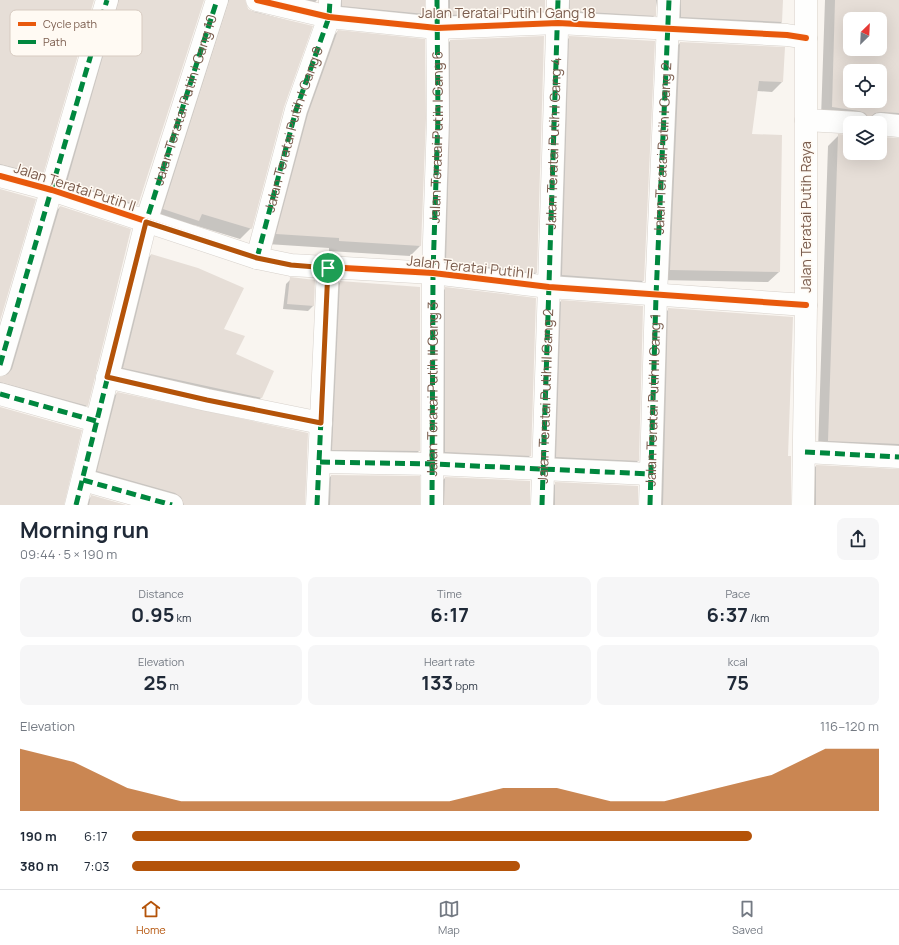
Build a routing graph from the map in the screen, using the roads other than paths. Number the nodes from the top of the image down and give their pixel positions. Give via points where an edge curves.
1 (108, 0) edge
2 (217, 0) edge
3 (257, 0) edge
4 (437, 0) edge
5 (558, 0) edge
6 (669, 0) edge
7 (806, 0) edge
8 (329, 9) edge
9 (105, 10) edge
10 (558, 23) junction
11 (437, 28) junction
12 (669, 28) junction
13 (806, 38) junction
14 (91, 56) edge
15 (806, 120) junction
16 (843, 122) edge
17 (887, 125) edge
18 (899, 126) edge
19 (0, 176) edge
20 (52, 190) junction
21 (146, 222) junction
22 (257, 258) junction
23 (328, 268) junction
24 (433, 274) junction
25 (549, 287) junction
26 (656, 296) junction
27 (806, 305) junction
28 (0, 365) edge
29 (107, 377) junction
30 (0, 394) edge
31 (96, 421) junction
32 (321, 423) junction
33 (805, 452) junction
34 (899, 458) edge
35 (320, 462) junction
36 (433, 464) junction
37 (542, 468) junction
38 (650, 474) junction
39 (83, 480) junction
40 (76, 505) edge
41 (172, 505) edge
42 (316, 505) edge
43 (432, 505) edge
44 (542, 505) edge
45 (650, 505) edge
46 (803, 505) edge

1 - 9 street
2 - 21 street, Jalan Teratai Putih I Gang 10
3 - 8 street, Jalan Teratai Putih I Gang 18
4 - 11 street, Jalan Teratai Putih I Gang 6
5 - 10 street, Jalan Teratai Putih I Gang 4
6 - 12 street, Jalan Teratai Putih I Gang 2
7 - 13 street, Jalan Teratai Putih Raya
8 - 11 street, Jalan Teratai Putih I Gang 18
8 - 22 street, Jalan Teratai Putih I Gang 8 via 296,110
10 - 11 street, Jalan Teratai Putih I Gang 18
10 - 12 street, Jalan Teratai Putih I Gang 18
10 - 25 street, Jalan Teratai Putih I Gang 4
11 - 24 street, Jalan Teratai Putih I Gang 6 via 438,118
12 - 13 street, Jalan Teratai Putih I Gang 18
12 - 26 street, Jalan Teratai Putih I Gang 2
13 - 15 street, Jalan Teratai Putih Raya
14 - 20 street
15 - 16 street
15 - 27 street, Jalan Teratai Putih Raya
17 - 18 street
19 - 20 street, Jalan Teratai Putih II
20 - 21 street, Jalan Teratai Putih II
20 - 28 street
21 - 22 street, Jalan Teratai Putih II
21 - 29 street, Jalan Teratai Putih I Gang 10
22 - 23 street, Jalan Teratai Putih II via 291,265
23 - 24 street, Jalan Teratai Putih II
23 - 32 street
24 - 25 street, Jalan Teratai Putih II
24 - 36 street, Jalan Teratai Putih II Gang 3
25 - 26 street, Jalan Teratai Putih II
25 - 37 street, Jalan Teratai Putih II Gang 2
26 - 27 street, Jalan Teratai Putih II
26 - 38 street, Jalan Teratai Putih II Gang 1
27 - 33 street, Jalan Teratai Putih Raya
29 - 31 street, Jalan Teratai Putih I Gang 10
29 - 32 street
30 - 31 street
31 - 39 street, Jalan Teratai Putih I Gang 10
32 - 35 street
33 - 34 street
33 - 46 street, Jalan Teratai Putih Raya
35 - 36 street
35 - 42 street
36 - 37 street
36 - 43 street, Jalan Teratai Putih II Gang 3
37 - 38 street
37 - 44 street, Jalan Teratai Putih II Gang 2
38 - 45 street, Jalan Teratai Putih II Gang 1
39 - 40 street, Jalan Teratai Putih I Gang 10
39 - 41 street

